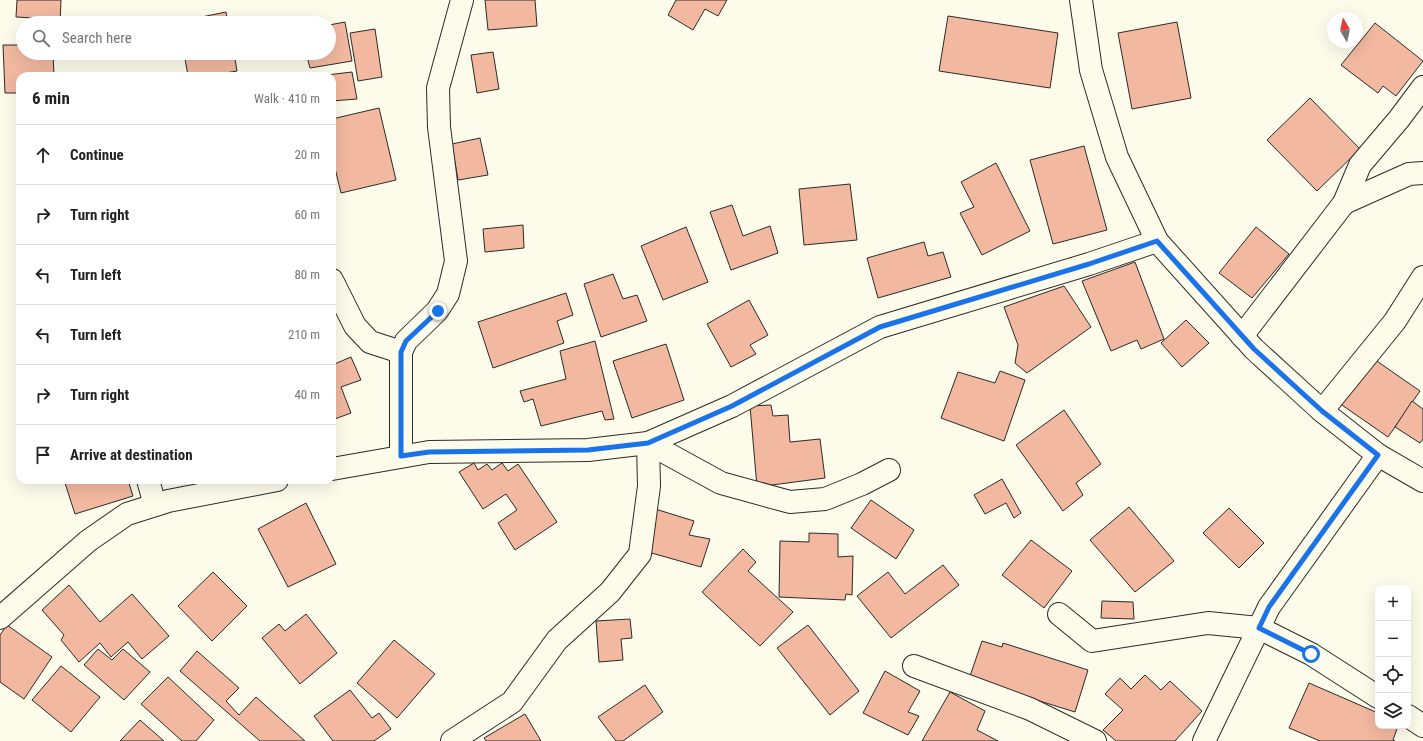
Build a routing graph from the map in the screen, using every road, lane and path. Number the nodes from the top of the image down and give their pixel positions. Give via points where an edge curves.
1 (462, 0) edge
2 (1081, 0) edge
3 (1423, 87) edge
4 (1423, 173) edge
5 (1344, 203) junction
6 (1157, 241) junction
7 (1423, 278) edge
8 (336, 288) edge
9 (1242, 336) junction
10 (401, 352) junction
11 (1322, 411) junction
12 (648, 443) junction
13 (1378, 455) junction
14 (401, 456) junction
15 (336, 468) edge
16 (889, 470) dead end
17 (1423, 481) edge
18 (149, 484) edge
19 (257, 484) edge
20 (155, 505) junction
21 (1060, 614) dead end
22 (0, 617) edge
23 (1259, 628) junction
24 (914, 666) dead end
25 (1375, 695) edge
26 (1411, 718) edge
27 (1423, 726) edge
28 (452, 741) edge
29 (1095, 741) edge
30 (1204, 741) edge

1 - 10 street via 438,88 439,127 456,261 448,294 438,311 406,341
2 - 6 street via 1091,70 1117,157
3 - 5 street via 1360,165
4 - 5 street via 1409,174
5 - 9 street
6 - 9 street
6 - 12 street via 880,327 732,406
7 - 11 street via 1395,321
8 - 10 street via 355,326 370,342
9 - 11 street
10 - 14 street
11 - 13 street
12 - 14 street via 588,450 429,452
12 - 16 street via 721,483 790,502 825,499
12 - 28 street via 649,486 640,554 610,592 557,640 512,702
13 - 17 street
13 - 23 street via 1269,607
14 - 15 street
18 - 20 street
19 - 20 street
20 - 22 street via 127,514 88,541
21 - 23 street via 1092,641 1208,623
23 - 25 street via 1311,654
23 - 30 street
24 - 29 street via 1030,709
26 - 27 street

